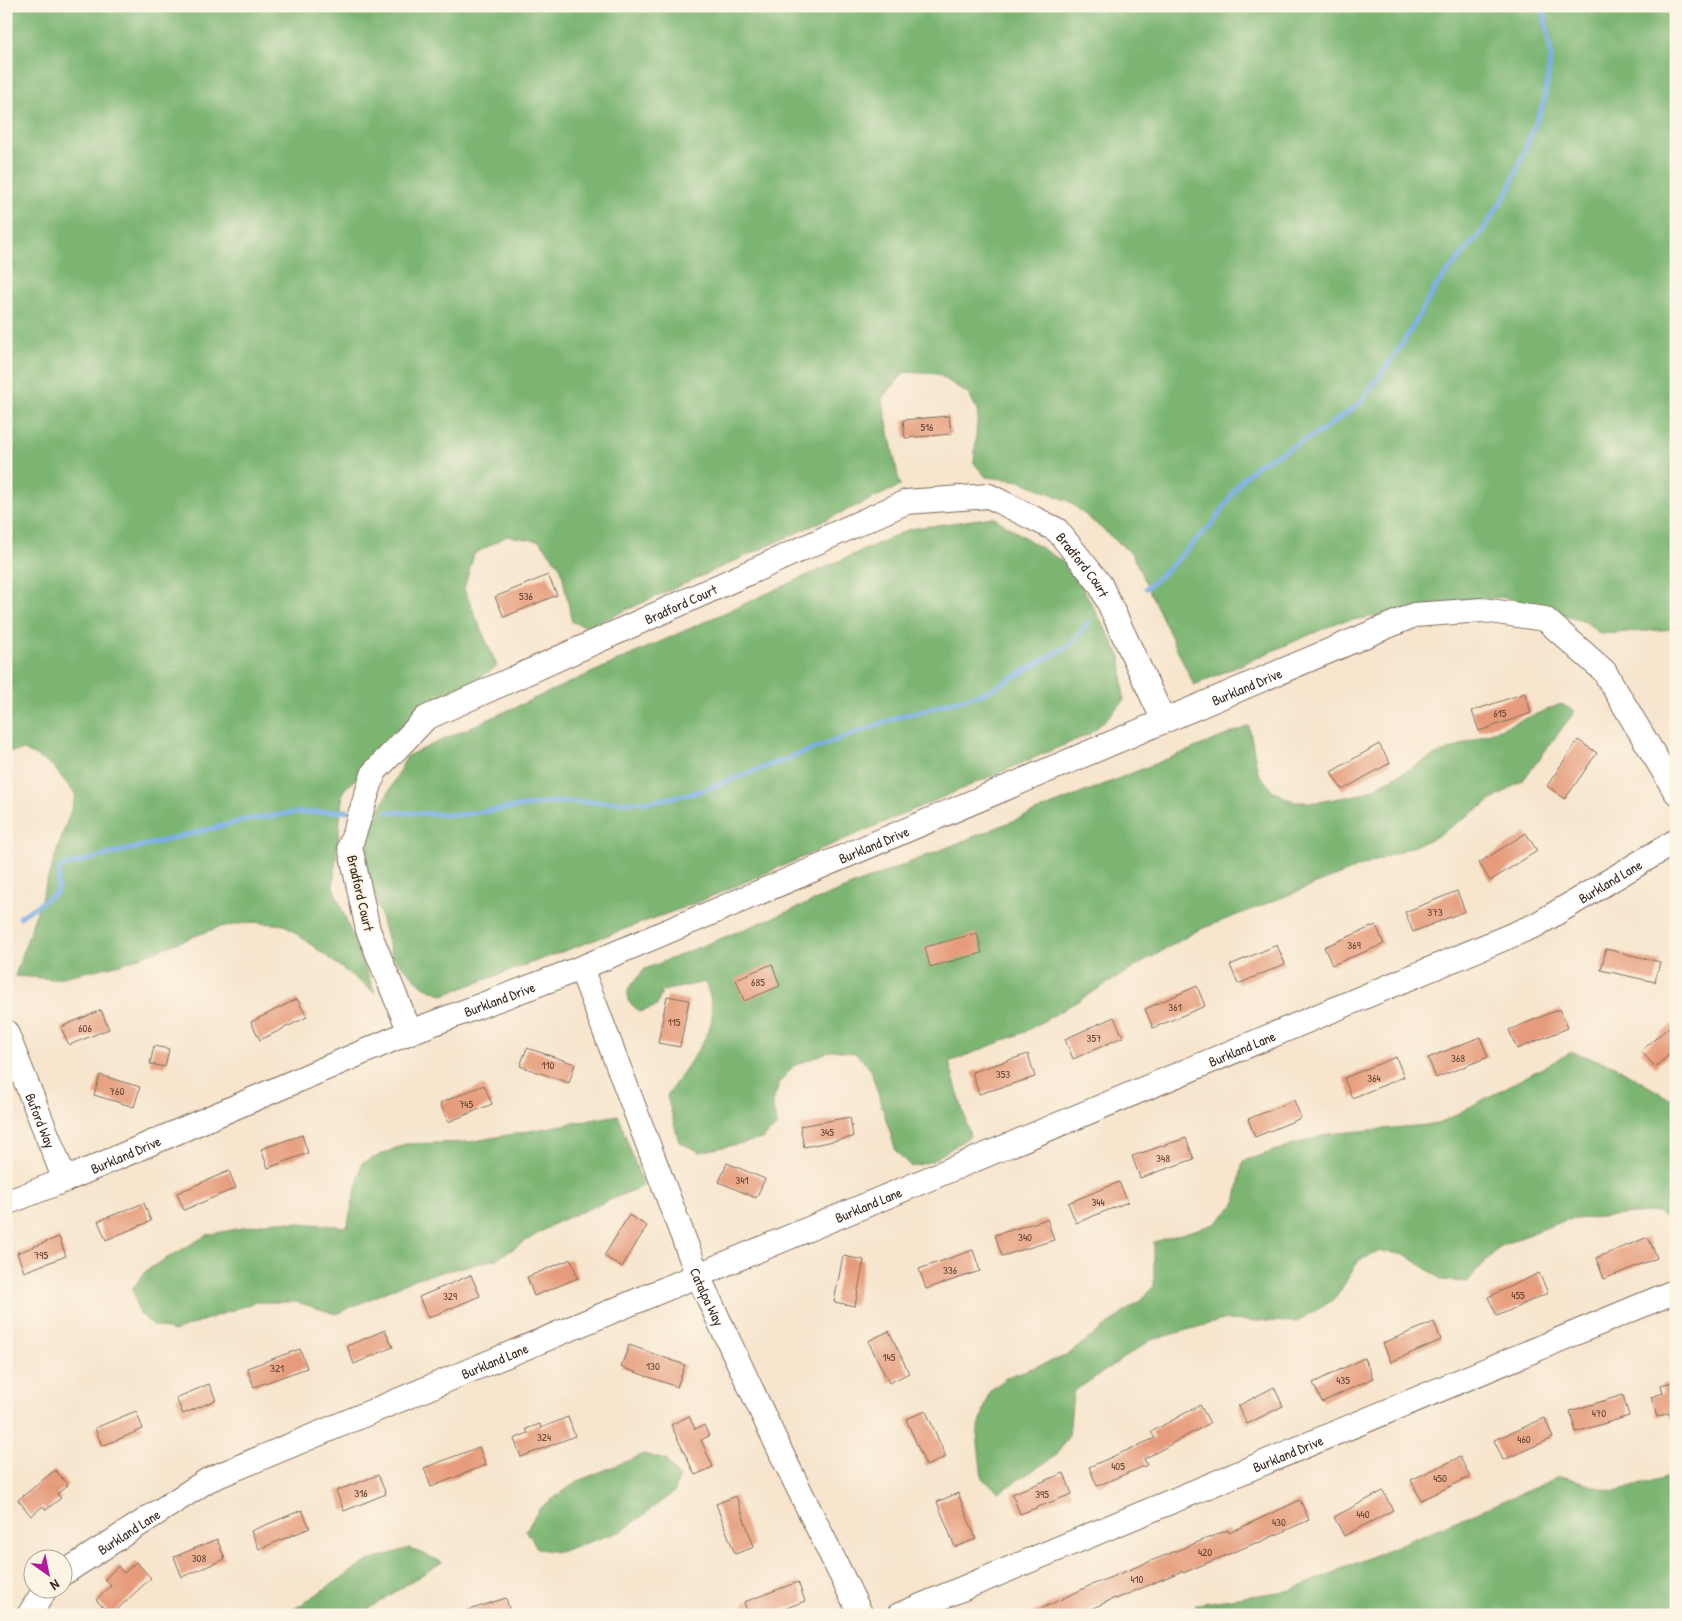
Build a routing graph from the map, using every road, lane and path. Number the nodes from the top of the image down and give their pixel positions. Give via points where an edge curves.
1 (1164, 721) junction
2 (1676, 792) edge
3 (1676, 841) edge
4 (581, 968) junction
5 (6, 1032) edge
6 (410, 1032) junction
7 (65, 1180) junction
8 (6, 1203) edge
9 (698, 1276) junction
10 (1676, 1291) edge
11 (72, 1568) edge
12 (40, 1598) edge
13 (29, 1615) edge
14 (861, 1615) edge
15 (899, 1615) edge

1 - 2 street, Burkland Drive via 1414,615 1483,610 1546,619 1604,671
1 - 4 street, Burkland Drive
1 - 6 street, Bradford Court via 1100,584 1057,530 989,496 906,502 426,718 374,772 350,846 368,930
3 - 9 street, Burkland Lane via 1536,925
4 - 6 street, Burkland Drive
4 - 9 street, Catalpa Way
5 - 7 street, Buford Way
6 - 7 street, Burkland Drive
7 - 8 street, Burkland Drive
9 - 11 street, Burkland Lane via 208,1480
9 - 14 street, Catalpa Way
10 - 15 street, Burkland Drive
12 - 13 street

